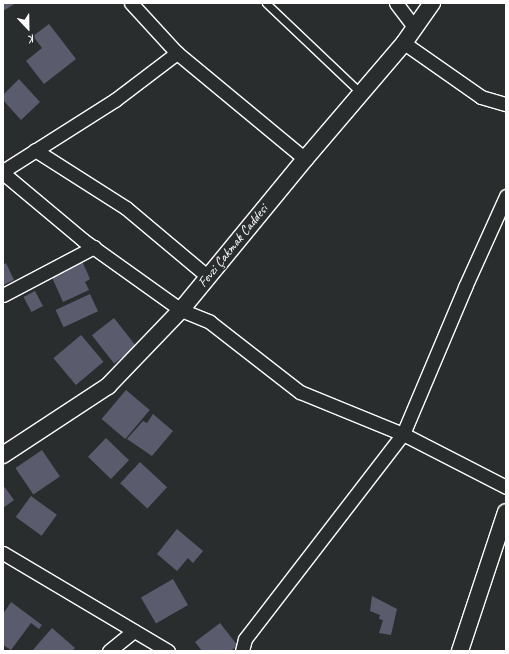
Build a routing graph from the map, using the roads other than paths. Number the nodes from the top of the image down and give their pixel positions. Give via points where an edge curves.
1 (130, 3) edge
2 (266, 3) edge
3 (396, 3) edge
4 (432, 3) edge
5 (414, 26) junction
6 (404, 43) junction
7 (177, 53) junction
8 (361, 93) junction
9 (506, 104) edge
10 (35, 150) junction
11 (304, 159) junction
12 (3, 172) edge
13 (506, 196) edge
14 (94, 247) junction
15 (207, 276) junction
16 (3, 295) edge
17 (181, 310) junction
18 (403, 434) junction
19 (3, 455) edge
20 (506, 487) edge
21 (506, 512) edge
22 (3, 553) edge
23 (134, 631) junction
24 (109, 651) edge
25 (168, 651) edge
26 (242, 651) edge
27 (460, 651) edge

1 - 7 street
2 - 8 lane
3 - 5 street
4 - 5 street, Fevzi Çakmak Caddesi
5 - 6 street, Fevzi Çakmak Caddesi
6 - 8 street, Fevzi Çakmak Caddesi
6 - 9 street via 481,97
7 - 10 street via 115,100
7 - 11 street
8 - 11 street, Fevzi Çakmak Caddesi
10 - 12 street
10 - 15 street via 126,208
11 - 15 street, Fevzi Çakmak Caddesi
12 - 14 street
13 - 18 street
14 - 16 street
14 - 17 street
15 - 17 street, Fevzi Çakmak Caddesi
17 - 18 street via 210,322 300,392
17 - 19 street, Fevzi Çakmak Caddesi via 108,386
18 - 20 street
18 - 26 street via 245,639
21 - 27 street
22 - 23 street
23 - 24 street
23 - 25 street

